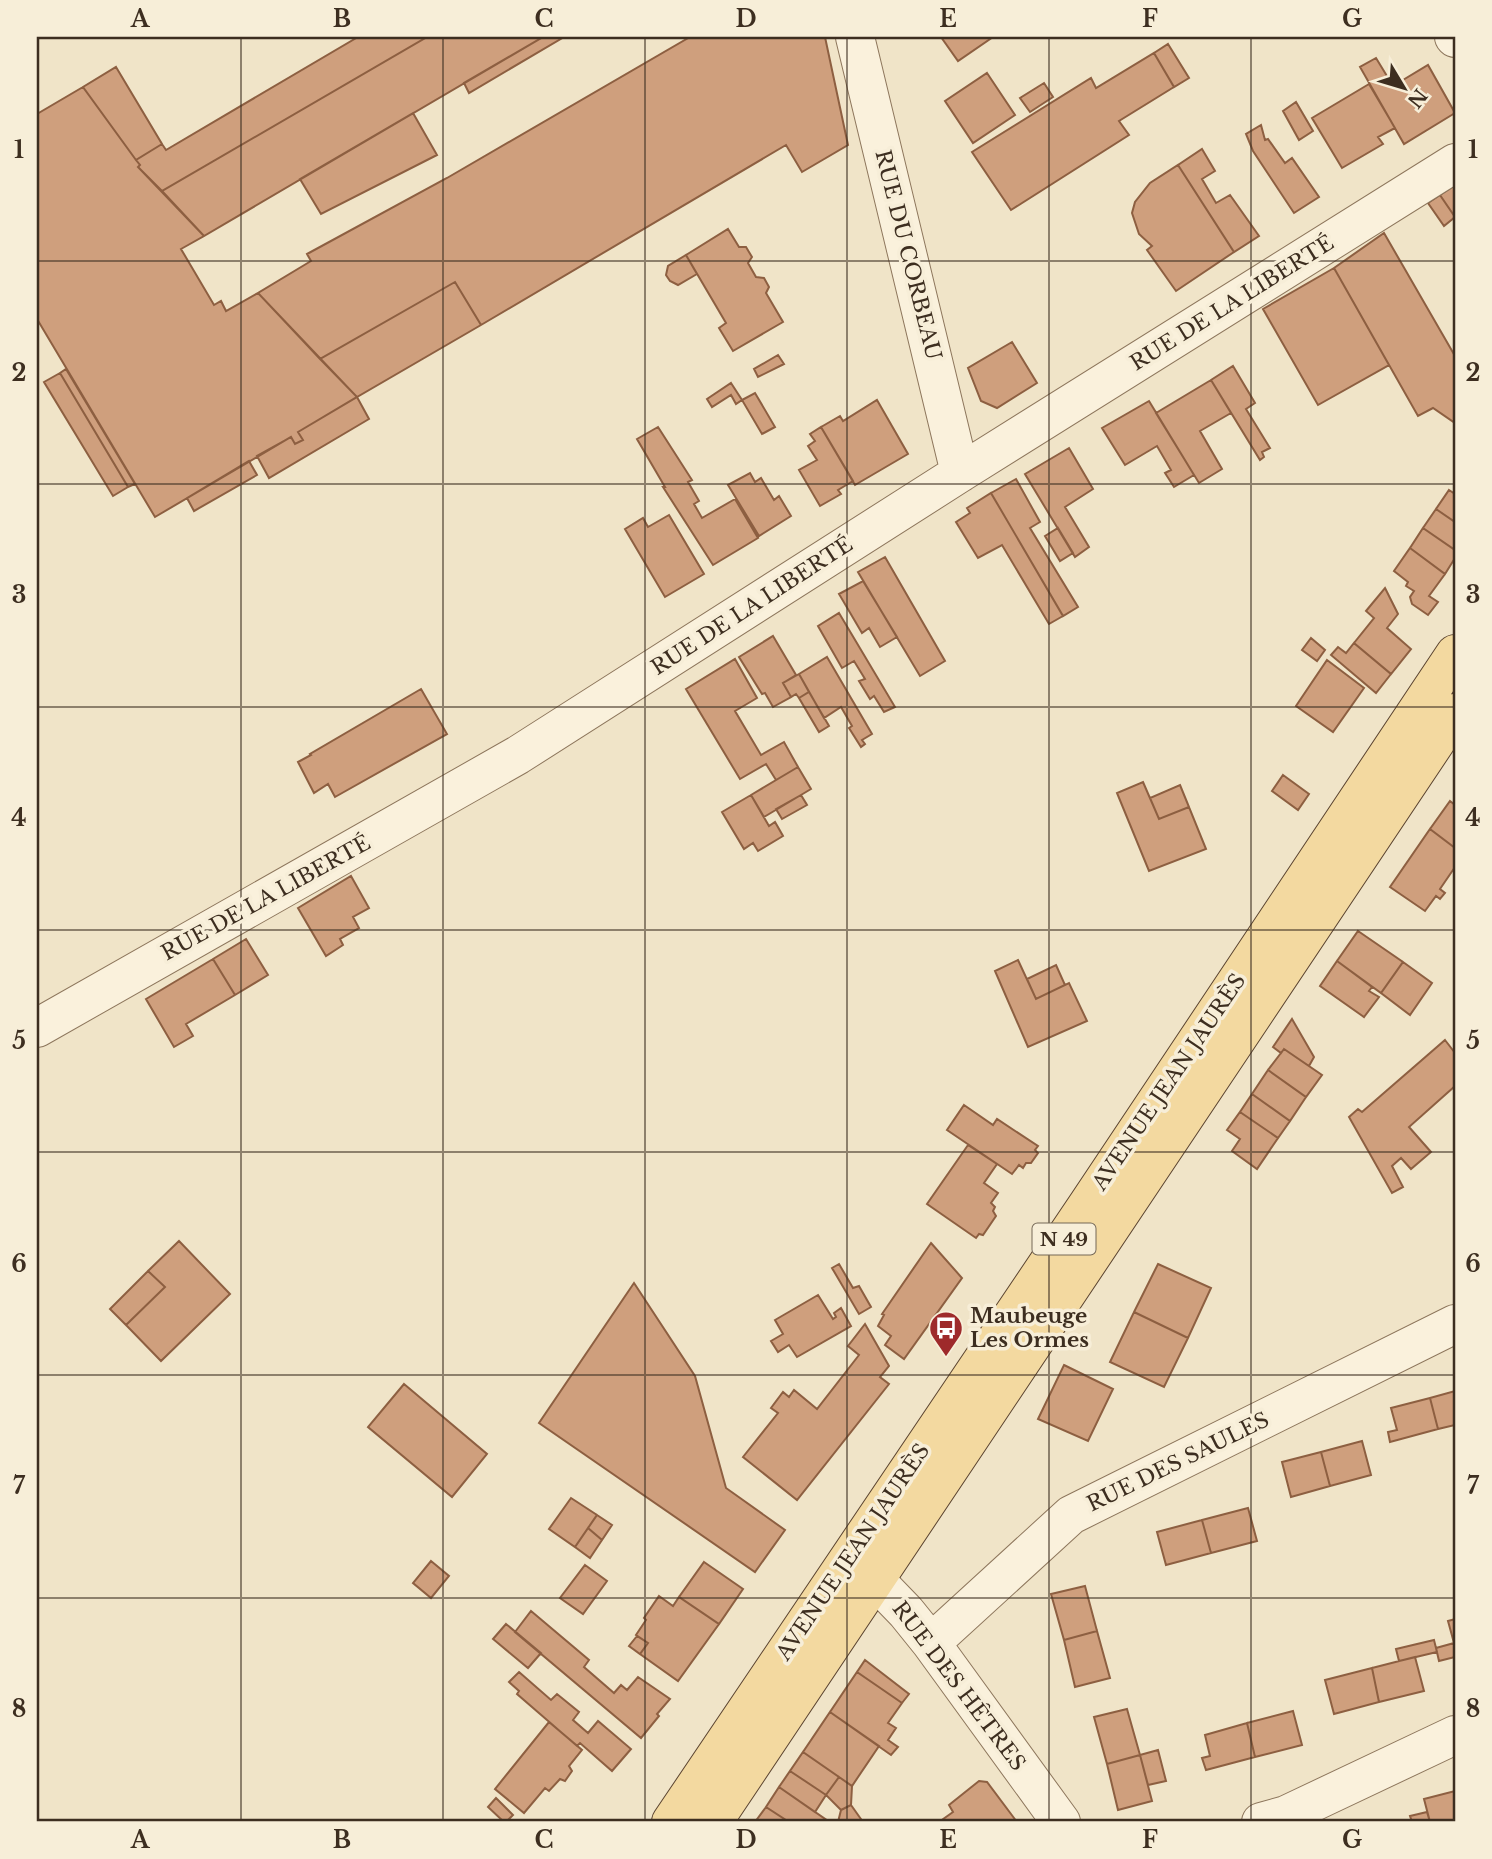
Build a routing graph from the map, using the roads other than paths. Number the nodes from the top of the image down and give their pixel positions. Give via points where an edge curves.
1 (855, 37) edge
2 (1455, 163) edge
3 (960, 473) junction
4 (1455, 654) edge
5 (1455, 713) edge
6 (37, 1028) edge
7 (1455, 1324) edge
8 (861, 1570) junction
9 (931, 1643) junction
10 (1455, 1735) edge
11 (671, 1822) edge
12 (713, 1822) edge
13 (1060, 1822) edge
14 (1261, 1822) edge

1 - 3 street, RUE DU CORBEAU
2 - 3 street, RUE DE LA LIBERTÉ
3 - 6 street, RUE DE LA LIBERTÉ via 518,755
4 - 8 main road, AVENUE JEAN JAURÈS / N 49 via 1088,1204
5 - 8 main road, AVENUE JEAN JAURÈS / N 49
7 - 9 street, RUE DES SAULES via 1070,1516
8 - 9 street, RUE DES HÊTRES
8 - 11 main road, AVENUE JEAN JAURÈS / N 49
8 - 12 main road, AVENUE JEAN JAURÈS / N 49
9 - 13 street, RUE DES HÊTRES
10 - 14 street via 1286,1815

